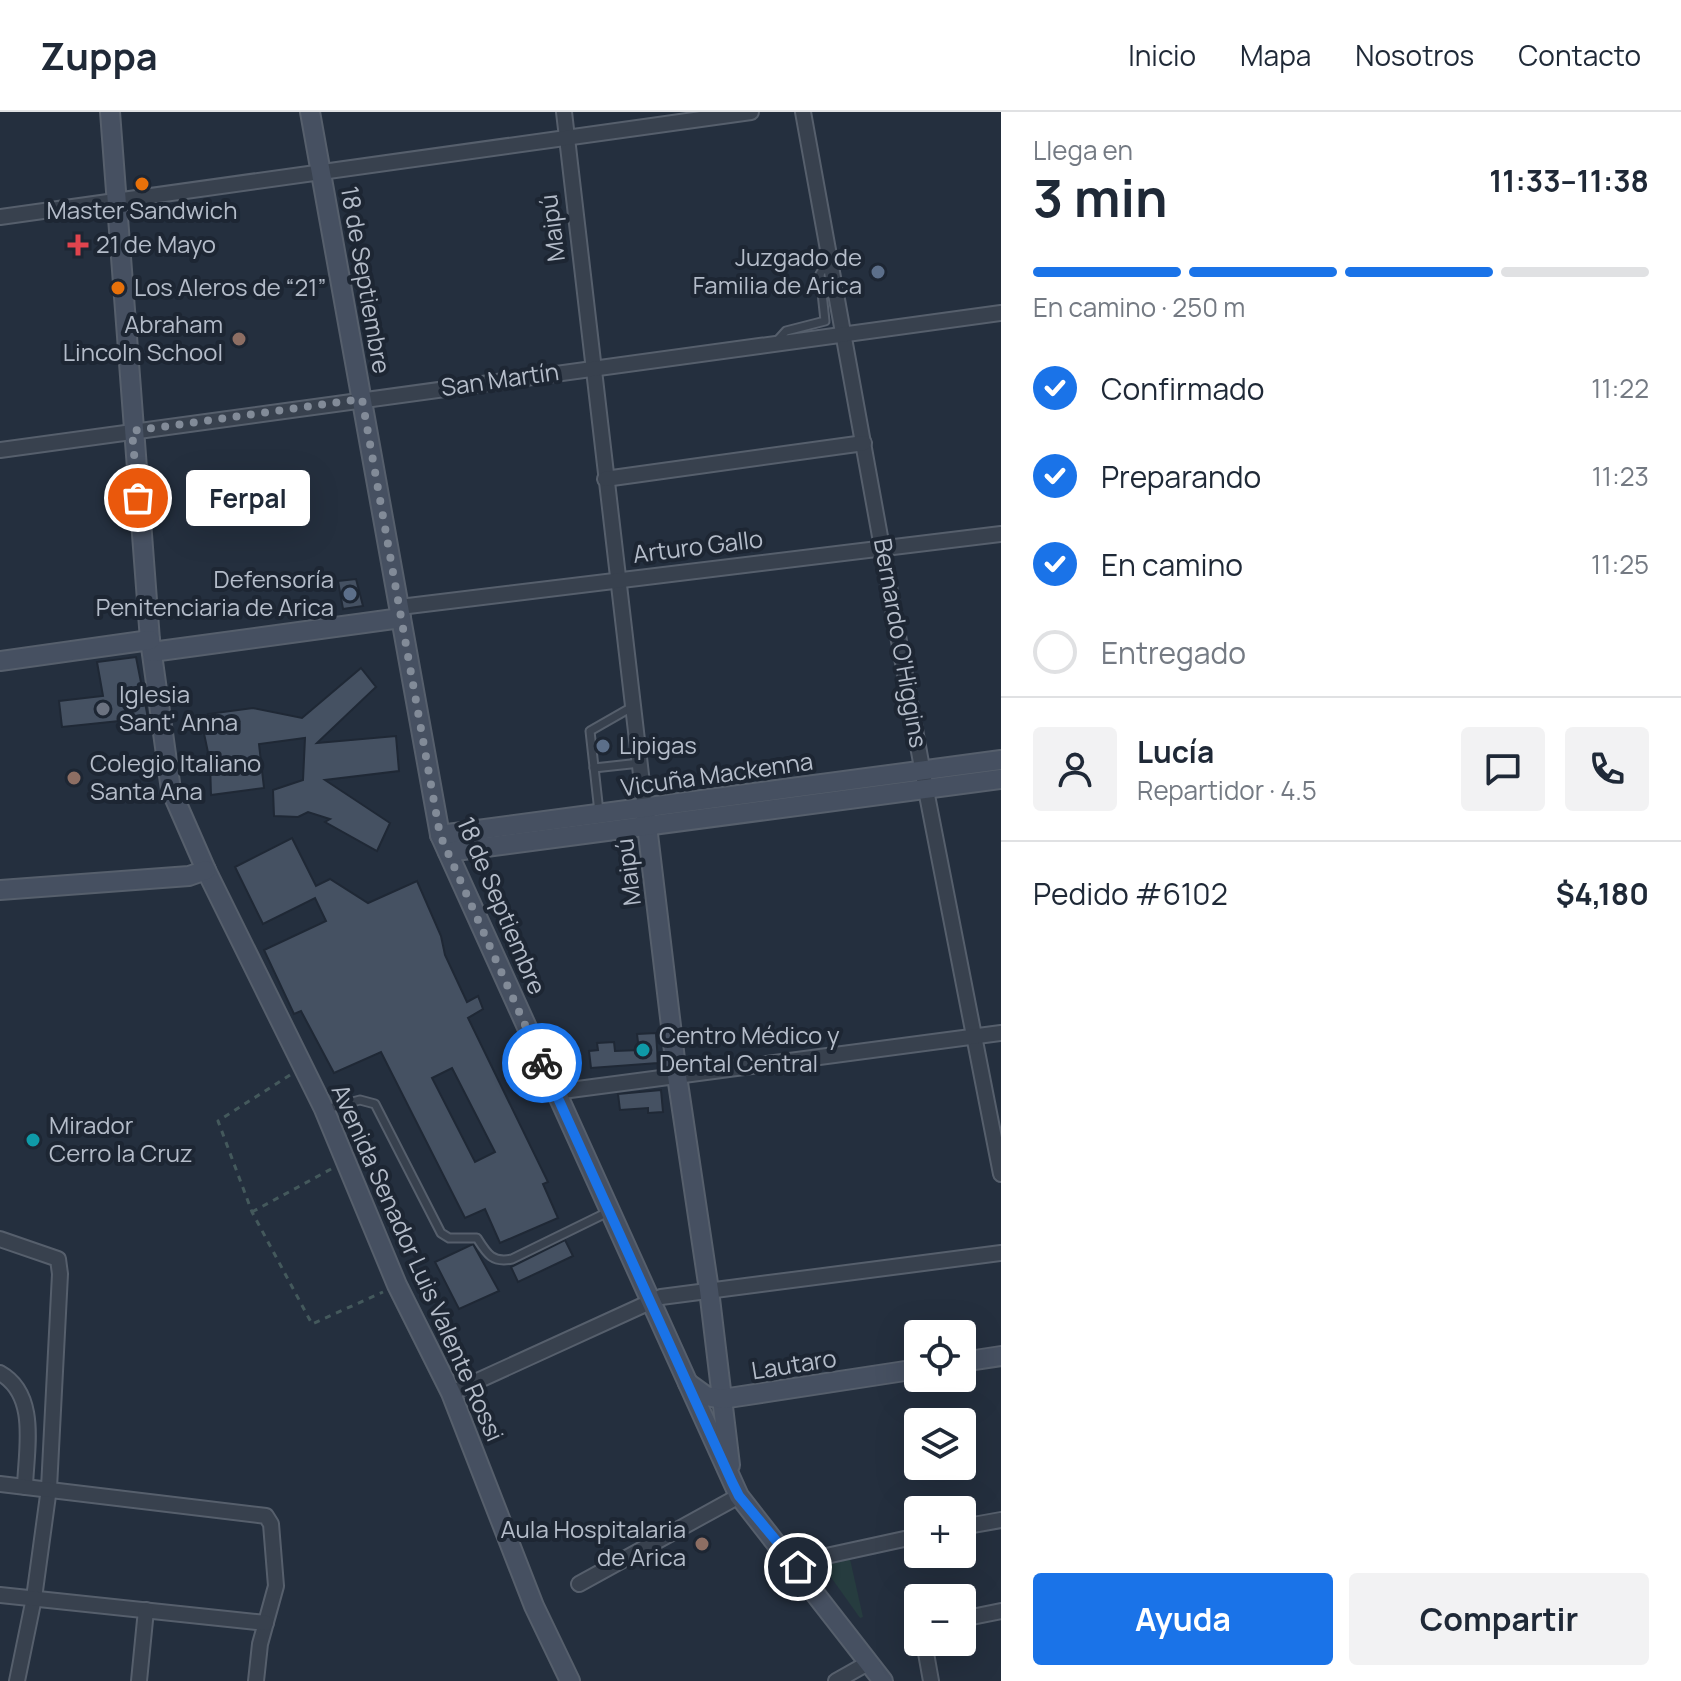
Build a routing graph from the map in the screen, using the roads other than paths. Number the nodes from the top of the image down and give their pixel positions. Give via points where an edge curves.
1 (110, 112) edge
2 (310, 112) edge
3 (564, 112) edge
4 (751, 112) edge
5 (803, 112) edge
6 (566, 137) junction
7 (321, 172) junction
8 (116, 200) junction
9 (0, 217) edge
10 (829, 260) junction
11 (1001, 313) edge
12 (844, 333) junction
13 (775, 342) junction
14 (593, 368) junction
15 (362, 399) junction
16 (132, 431) junction
17 (864, 443) junction
18 (0, 450) edge
19 (605, 479) junction
20 (1001, 534) edge
21 (883, 548) junction
22 (616, 581) junction
23 (401, 612) junction
24 (151, 646) junction
25 (0, 661) edge
26 (632, 707) junction
27 (1001, 760) edge
28 (204, 762) dead end
29 (640, 763) junction
30 (166, 768) junction
31 (594, 768) junction
32 (923, 771) junction
33 (1001, 779) edge
34 (926, 790) junction
35 (599, 815) junction
36 (646, 819) junction
37 (444, 843) junction
38 (206, 870) junction
39 (0, 890) edge
40 (1001, 1033) edge
41 (972, 1037) junction
42 (677, 1076) junction
43 (555, 1092) junction
44 (324, 1109) junction
45 (1001, 1174) edge
46 (608, 1212) junction
47 (0, 1239) edge
48 (1001, 1253) edge
49 (709, 1290) junction
50 (649, 1302) junction
51 (1001, 1356) edge
52 (976, 1360) edge
53 (904, 1371) edge
54 (0, 1373) edge
55 (684, 1378) junction
56 (451, 1393) junction
57 (722, 1399) junction
58 (0, 1484) edge
59 (25, 1487) junction
60 (49, 1488) junction
61 (735, 1489) junction
62 (1001, 1520) edge
63 (976, 1524) edge
64 (904, 1539) edge
65 (794, 1563) junction
66 (579, 1584) dead end
67 (0, 1595) edge
68 (34, 1598) junction
69 (146, 1610) junction
70 (1001, 1611) edge
71 (976, 1616) edge
72 (266, 1623) junction
73 (927, 1656) edge
74 (868, 1663) junction
75 (17, 1681) edge
76 (139, 1681) edge
77 (256, 1681) edge
78 (570, 1681) edge
79 (836, 1681) edge
80 (883, 1681) edge
81 (931, 1681) edge

1 - 8 main road
2 - 7 main road, 18 de Septiembre
3 - 6 street, Maipú
4 - 6 street
5 - 10 street, Bernardo O'Higgins
6 - 7 street
6 - 14 street, Maipú
7 - 8 street
7 - 15 main road, 18 de Septiembre
8 - 9 street
8 - 16 main road
10 - 12 street, Bernardo O'Higgins
10 - 13 lane via 820,274 825,321 786,331
11 - 12 street, San Martín
12 - 13 street, San Martín
12 - 17 street, Bernardo O'Higgins
13 - 14 street, San Martín
14 - 15 street, San Martín
14 - 19 street, Maipú
15 - 16 street, San Martín
15 - 23 main road, 18 de Septiembre
16 - 18 street, San Martín
16 - 24 main road
17 - 19 street
17 - 21 street, Bernardo O'Higgins
19 - 22 street, Maipú
20 - 21 street, Arturo Gallo
21 - 22 street, Arturo Gallo
21 - 32 street, Bernardo O'Higgins
22 - 23 street, Arturo Gallo
22 - 26 street, Maipú
23 - 24 main road, Arturo Gallo
23 - 37 main road, 18 de Septiembre
24 - 25 main road, Arturo Gallo
24 - 30 main road
26 - 29 street, Maipú
26 - 31 lane via 590,731
27 - 32 main road, Vicuña Mackenna
28 - 30 lane
29 - 31 lane
29 - 36 street, Maipú
30 - 38 main road via 176,805
31 - 35 lane
32 - 34 street, Bernardo O'Higgins
32 - 36 main road, Vicuña Mackenna
33 - 34 main road, Vicuña Mackenna
34 - 36 main road, Vicuña Mackenna
34 - 41 street, Bernardo O'Higgins
35 - 36 main road, Vicuña Mackenna
35 - 37 main road, Vicuña Mackenna
36 - 37 main road, Vicuña Mackenna
36 - 42 main road, Maipú
37 - 43 main road, 18 de Septiembre
38 - 39 main road via 189,876
38 - 44 main road, Avenida Senador Luis Valente Rossi
40 - 41 street
41 - 42 street
41 - 45 street, Bernardo O'Higgins
42 - 43 street
42 - 49 main road, Maipú
43 - 46 main road, 18 de Septiembre
44 - 46 lane via 360,1100 375,1104 441,1233 477,1238 489,1257 499,1261
44 - 56 main road, Avenida Senador Luis Valente Rossi via 397,1285
46 - 50 main road, 18 de Septiembre
47 - 60 street via 58,1259
48 - 49 street
49 - 50 street
49 - 57 main road, Maipú
50 - 55 main road, 18 de Septiembre
50 - 56 street
51 - 52 main road
53 - 57 main road, Lautaro
54 - 59 street via 14,1382 26,1406
55 - 57 main road, Lautaro via 698,1392
55 - 61 main road, 18 de Septiembre
56 - 78 main road, Avenida Senador Luis Valente Rossi via 528,1593
57 - 61 main road, Maipú
58 - 59 street
59 - 60 street
60 - 68 street
60 - 72 street via 266,1516 276,1586
61 - 65 main road, 18 de Septiembre
61 - 66 street
62 - 63 street
64 - 65 street
65 - 74 main road, 18 de Septiembre
67 - 68 street
68 - 69 street
68 - 75 street
69 - 72 street
69 - 76 street
70 - 71 street
72 - 77 street
73 - 81 street
74 - 79 street
74 - 80 main road, 18 de Septiembre

